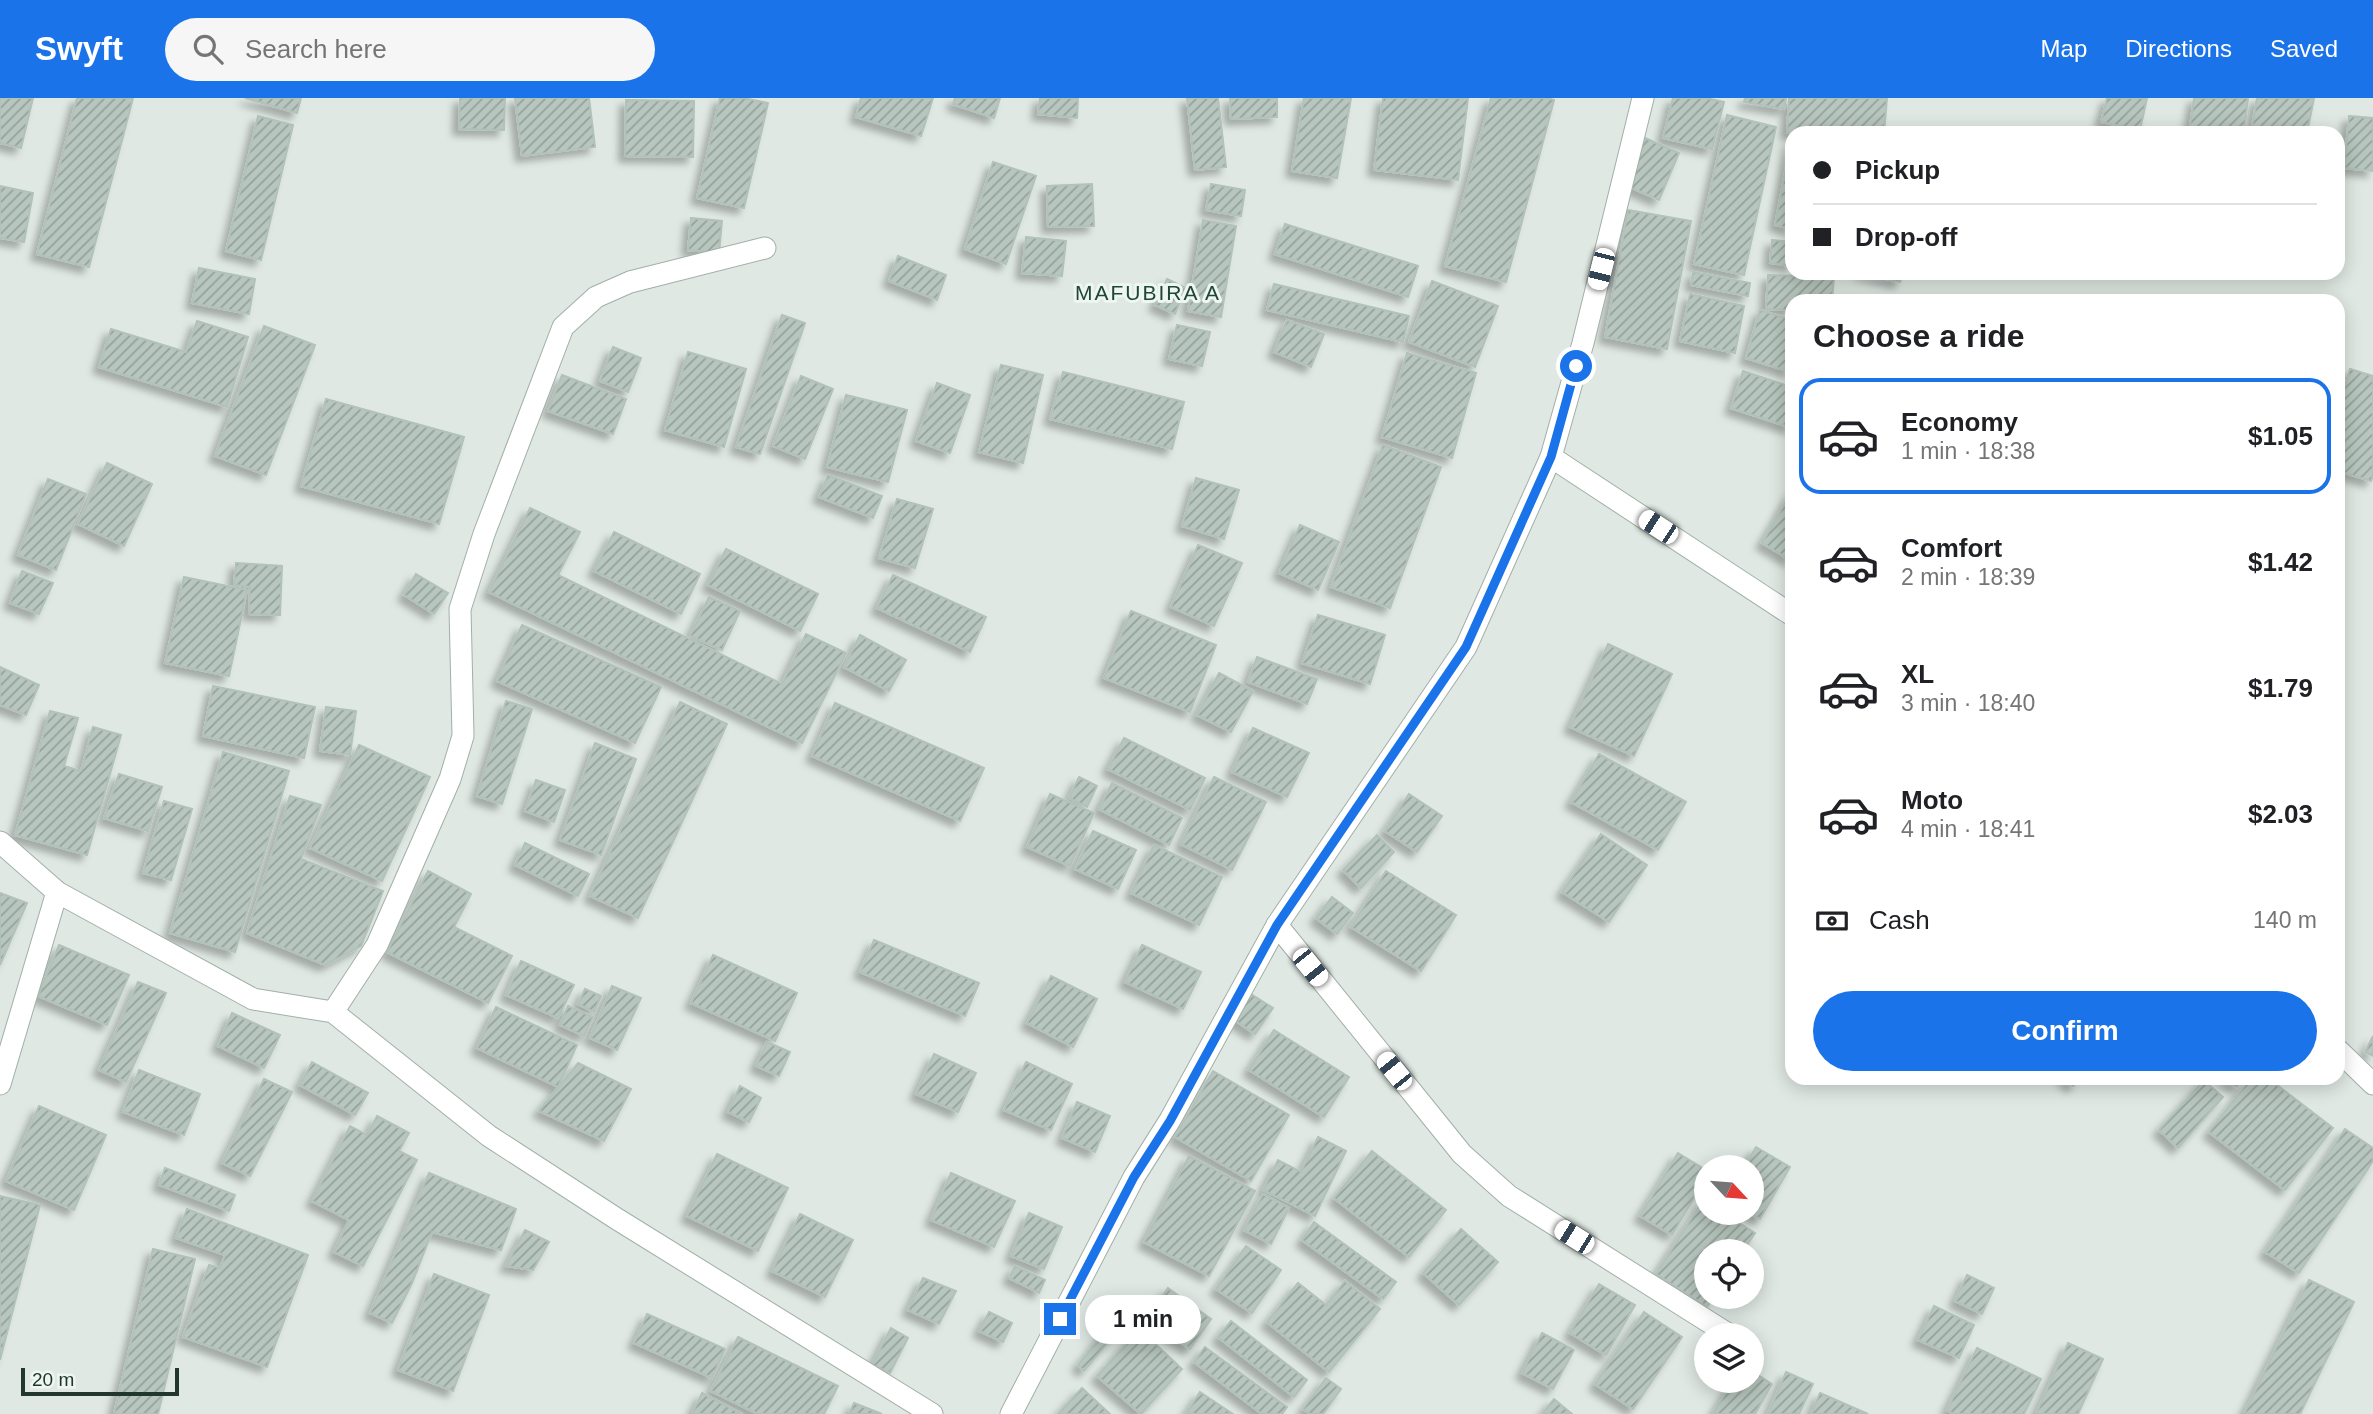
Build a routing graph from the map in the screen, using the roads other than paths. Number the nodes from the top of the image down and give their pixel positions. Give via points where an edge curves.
1 (1643, 98) edge
2 (765, 248) dead end
3 (1551, 457) junction
4 (1785, 610) edge
5 (0, 842) edge
6 (57, 892) junction
7 (1277, 925) junction
8 (333, 1012) junction
9 (2345, 1057) edge
10 (0, 1084) edge
11 (2373, 1084) edge
12 (1710, 1323) edge
13 (932, 1414) edge
14 (1011, 1414) edge

1 - 3 street
2 - 8 street via 630,282 596,297 563,327 460,609 463,736 450,779 377,945
3 - 4 street
3 - 7 street via 1466,647
5 - 6 street
6 - 8 street via 253,999
6 - 10 street
7 - 12 street via 1462,1154 1508,1196
7 - 14 street via 1170,1121 1134,1177
8 - 13 street via 489,1136
9 - 11 street

